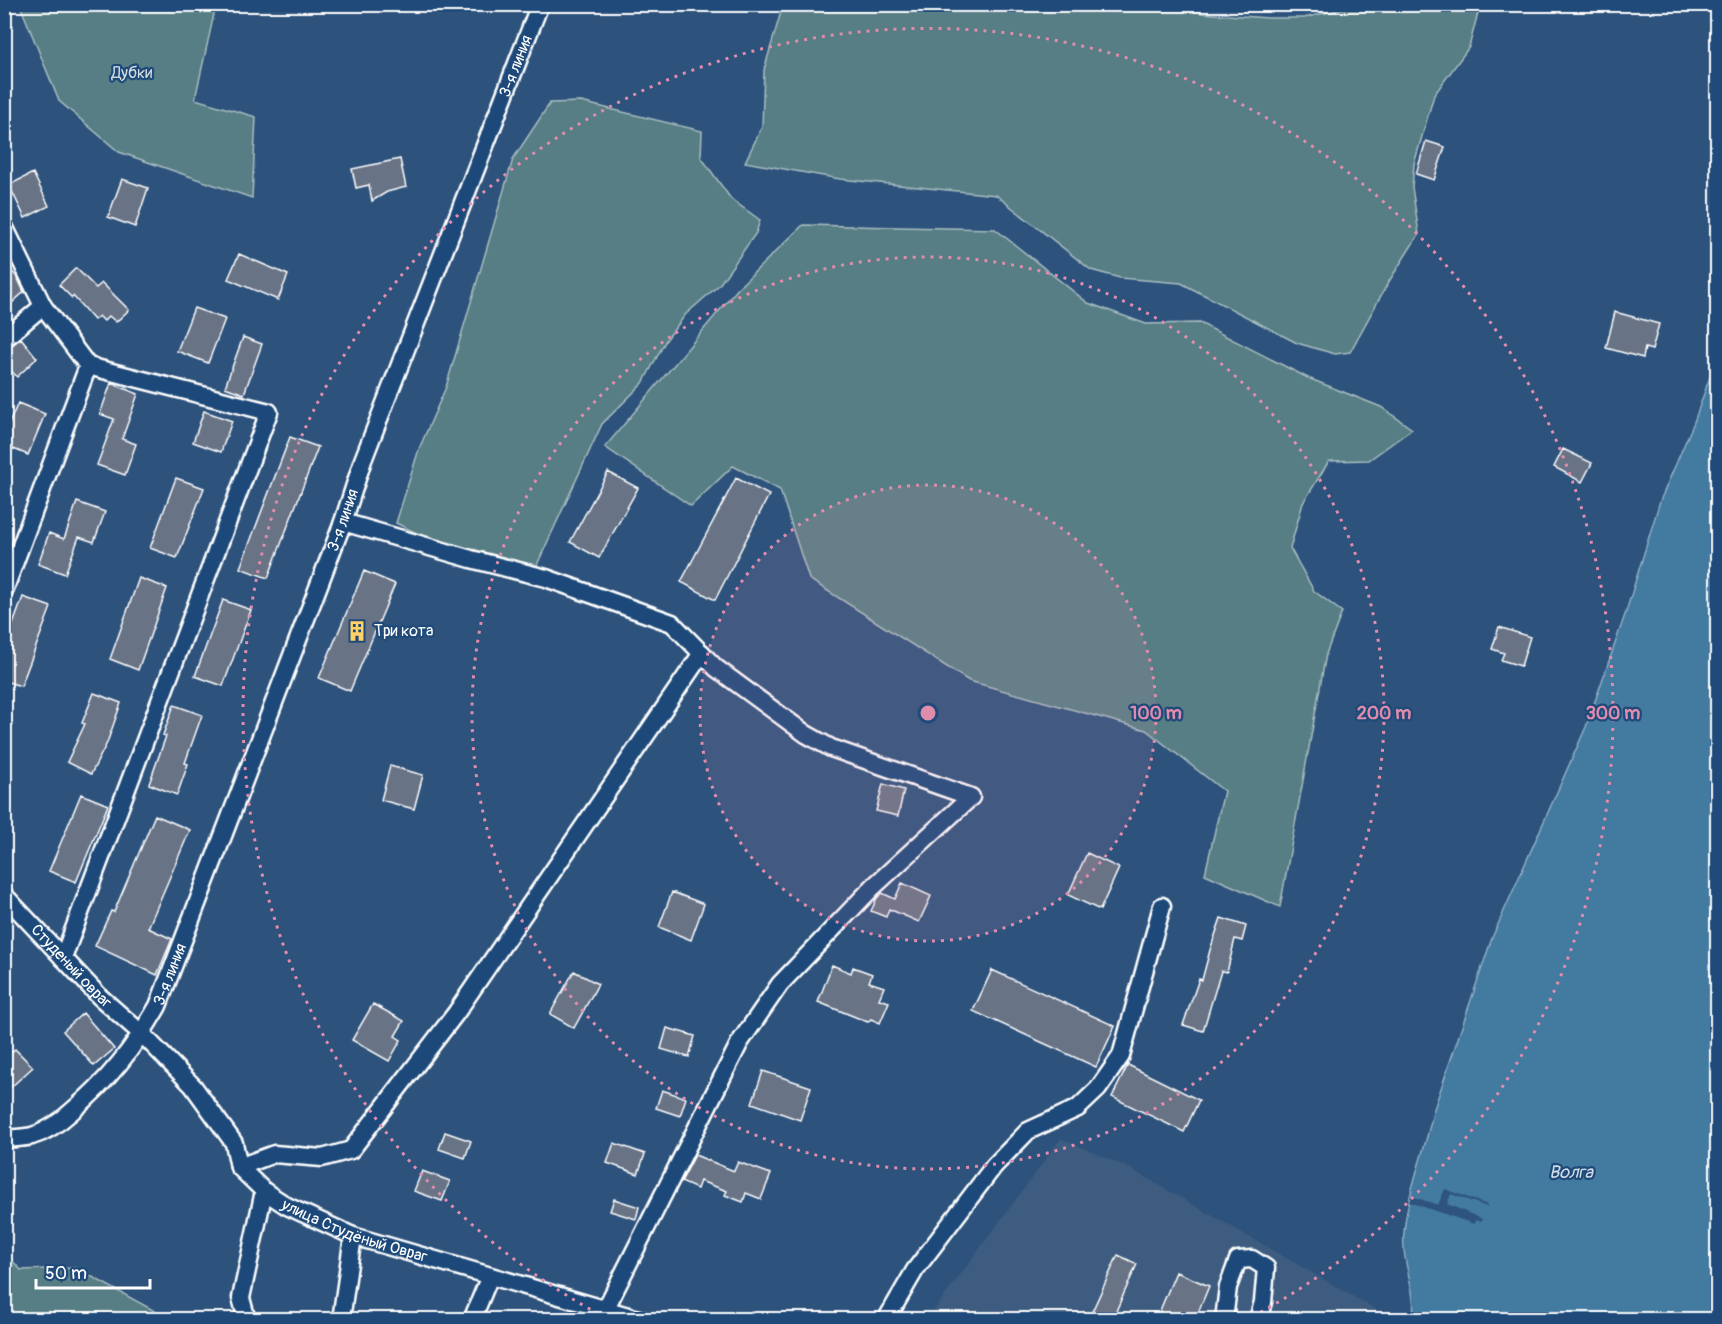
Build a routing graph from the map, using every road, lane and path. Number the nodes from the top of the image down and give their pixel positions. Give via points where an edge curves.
1 (540, 4) edge
2 (4, 226) edge
3 (43, 306) junction
4 (4, 339) edge
5 (88, 366) junction
6 (343, 522) junction
7 (4, 591) edge
8 (702, 653) junction
9 (4, 895) edge
10 (1162, 906) dead end
11 (63, 957) junction
12 (142, 1034) junction
13 (5, 1138) edge
14 (239, 1167) junction
15 (264, 1191) junction
16 (353, 1236) junction
17 (490, 1276) junction
18 (606, 1308) junction
19 (247, 1320) edge
20 (341, 1320) edge
21 (472, 1320) edge
22 (642, 1320) edge
23 (885, 1320) edge
24 (1224, 1320) edge
25 (1258, 1320) edge

1 - 6 street, 3-я линия via 363,460
2 - 3 street
3 - 4 street
3 - 5 street
5 - 7 street
5 - 11 street via 269,412
6 - 8 street via 546,578 672,622
6 - 12 street, 3-я линия via 158,1006
8 - 14 street via 456,1013 351,1150 322,1158 274,1154
8 - 18 street via 725,675 831,748 971,797 873,887 780,984 740,1042
9 - 11 street, Студеный овраг
10 - 23 street via 1121,1056 1098,1089 1078,1108 1028,1131 994,1166 915,1270
11 - 12 street, Студеный овраг
12 - 13 street, 3-я линия via 111,1076 58,1124 33,1136
12 - 14 street via 193,1086 234,1143
14 - 15 street, улица Студёный Овраг
15 - 16 street, улица Студёный Овраг via 287,1206
15 - 19 street via 241,1298
16 - 17 street, улица Студёный Овраг
16 - 20 street
17 - 18 street, улица Студёный Овраг
17 - 21 street
18 - 22 street, улица Студёный Овраг
24 - 25 street via 1227,1287 1238,1260 1252,1258 1266,1268

